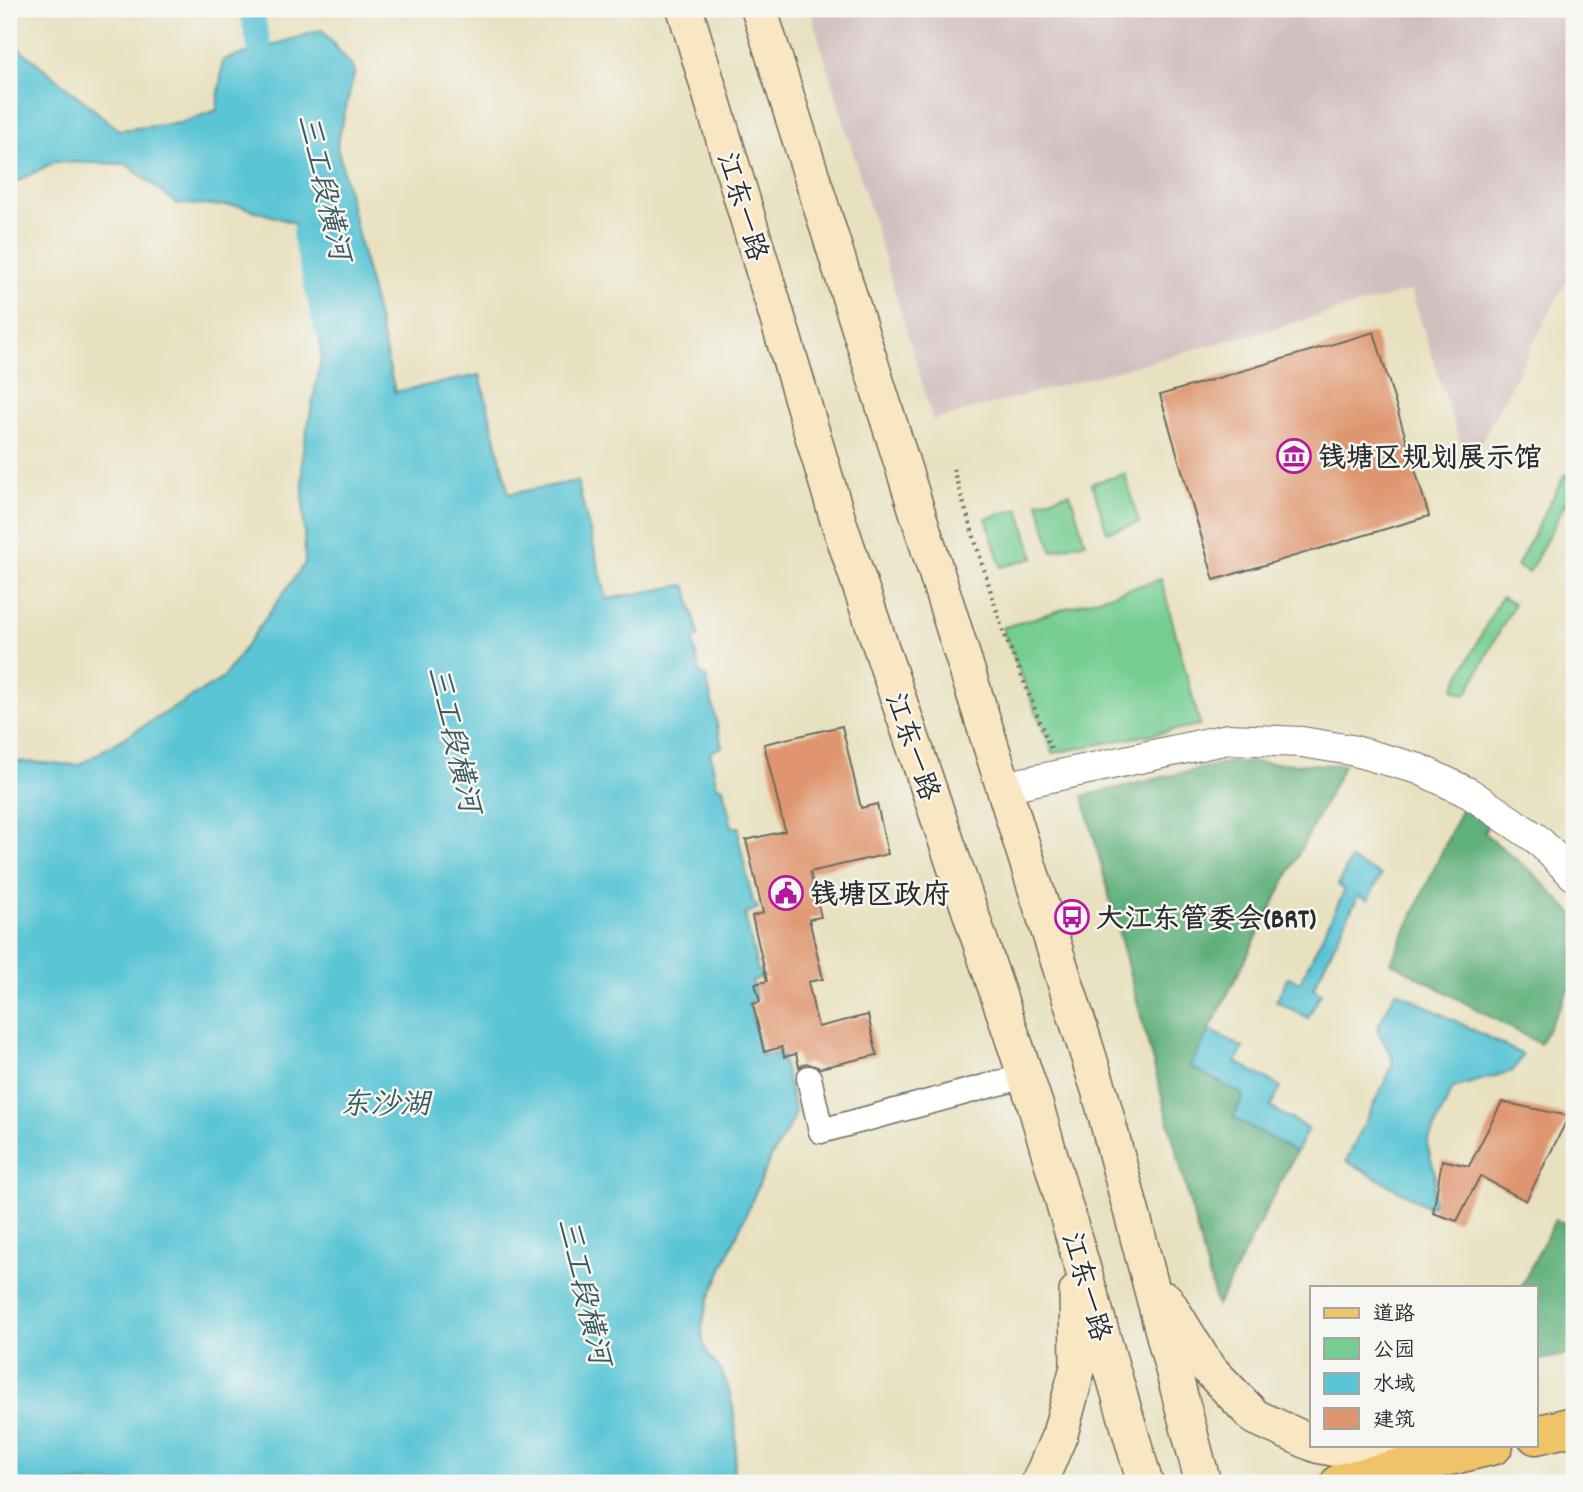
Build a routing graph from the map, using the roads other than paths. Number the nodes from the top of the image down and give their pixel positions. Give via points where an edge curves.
1 (685, 9) edge
2 (759, 9) edge
3 (1004, 787) junction
4 (1574, 876) edge
5 (1025, 1076) junction
6 (809, 1078) dead end
7 (1076, 1247) junction
8 (1145, 1266) junction
9 (1574, 1426) edge
10 (1538, 1435) edge
11 (1310, 1442) edge
12 (1324, 1446) edge
13 (1490, 1446) edge
14 (1416, 1464) junction
15 (1039, 1483) edge
16 (1145, 1483) edge
17 (1203, 1483) edge
18 (1340, 1483) edge

1 - 5 main road, 江东一路 via 838,520
2 - 3 main road
3 - 4 street via 1228,739 1302,742 1419,769 1469,793 1536,839
3 - 8 main road via 1100,1093
5 - 6 street via 823,1140
5 - 7 main road, 江东一路
7 - 15 main road via 1078,1367 1060,1434
7 - 16 main road, 江东一路
8 - 11 main road via 1207,1367 1255,1417
8 - 17 main road
9 - 10 main road
12 - 14 main road
13 - 14 main road
14 - 18 main road

